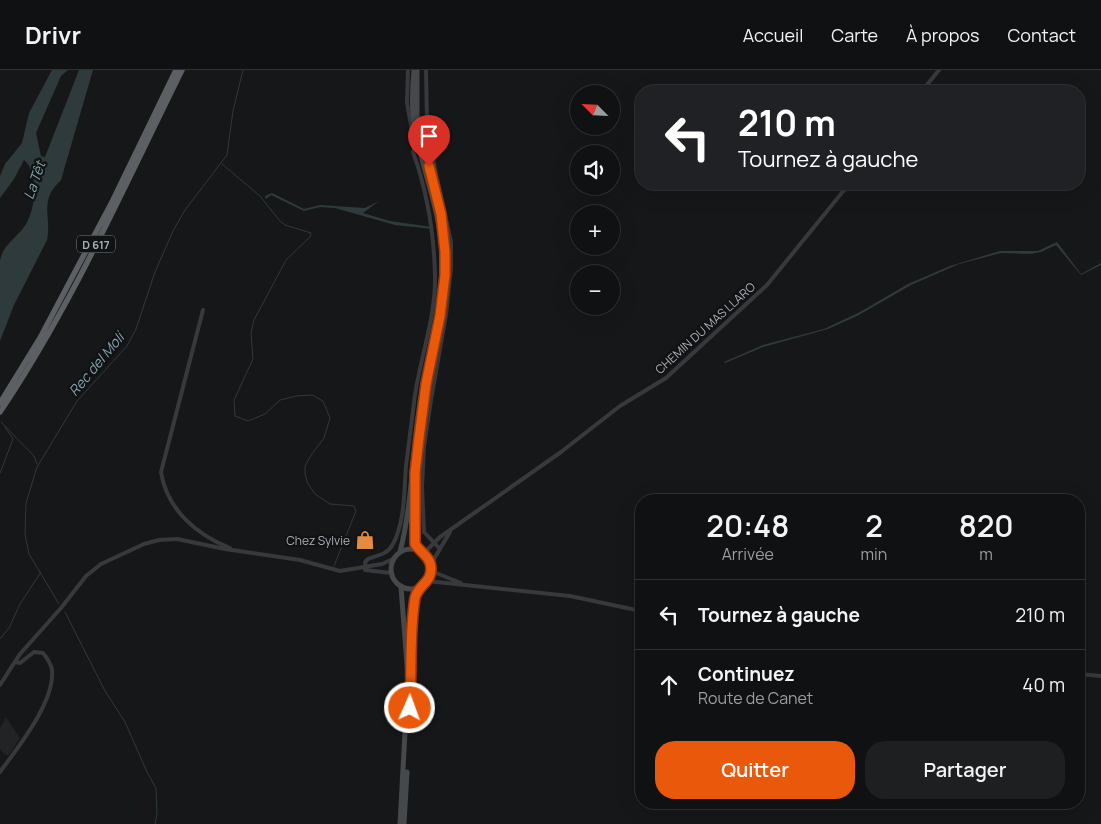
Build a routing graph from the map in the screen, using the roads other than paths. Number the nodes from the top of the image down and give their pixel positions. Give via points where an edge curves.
1 (176, 70) edge
2 (182, 70) edge
3 (408, 70) edge
4 (415, 70) edge
5 (426, 70) edge
6 (939, 70) edge
7 (927, 85) edge
8 (417, 147) junction
9 (844, 190) edge
10 (203, 310) dead end
11 (0, 403) edge
12 (0, 412) edge
13 (452, 529) junction
14 (435, 543) junction
15 (440, 548) junction
16 (237, 551) junction
17 (400, 552) junction
18 (422, 552) junction
19 (393, 560) junction
20 (431, 564) junction
21 (366, 568) junction
22 (432, 571) junction
23 (391, 573) junction
24 (427, 582) junction
25 (471, 585) junction
26 (401, 587) junction
27 (418, 588) junction
28 (635, 610) edge
29 (15, 662) junction
30 (1085, 675) edge
31 (1101, 676) edge
32 (0, 685) edge
33 (0, 772) edge
34 (402, 824) edge

1 - 11 highway, D 617 via 113,200 40,338
2 - 12 highway, D 617 via 65,304
3 - 8 street via 407,103
4 - 8 main road via 413,108
4 - 18 main road via 418,115 441,214 445,252 440,316 426,384 416,465 414,536 415,544
5 - 14 street via 426,122 451,242 449,294 428,419 422,487 424,532
6 - 7 street
8 - 17 main road via 437,216 442,274 418,410 407,523
8 - 21 street via 413,152 424,187 431,232 435,278 433,297 416,392 400,521 392,545 381,556 368,559
9 - 13 street, CHEMIN DU MAS LLARO via 767,284 666,378 620,406
10 - 16 street via 161,472 163,486 195,530
13 - 14 street, CHEMIN DU MAS LLARO
13 - 15 street
14 - 15 street
14 - 18 street, CHEMIN DU MAS LLARO
15 - 20 street
16 - 21 street via 300,560 340,570
16 - 29 street via 177,539 160,540 101,564 76,588
17 - 18 main road via 409,549
17 - 19 main road
18 - 20 main road
19 - 21 street
19 - 23 main road
20 - 22 main road
21 - 23 street
22 - 24 main road
22 - 25 street
23 - 26 main road
24 - 25 street
24 - 27 main road
25 - 28 street via 570,596
26 - 27 main road
26 - 34 main road via 408,677
27 - 34 main road via 411,643 410,714
29 - 32 street
29 - 33 street via 34,652 43,653 52,668 52,676 42,711
30 - 31 street

